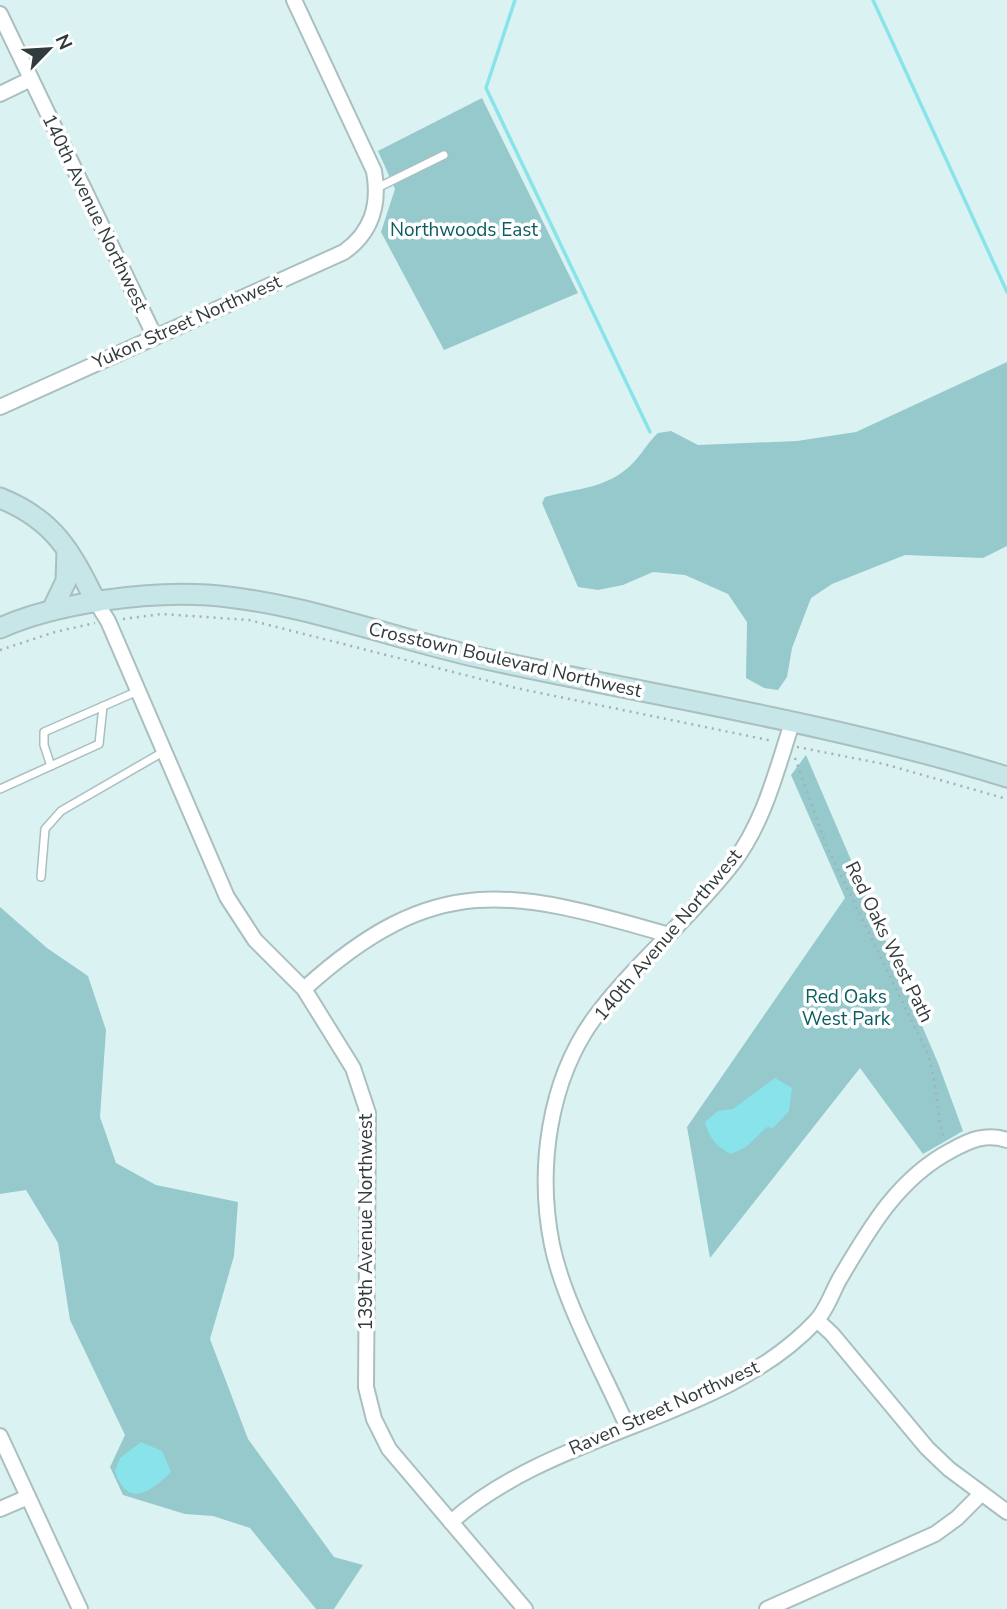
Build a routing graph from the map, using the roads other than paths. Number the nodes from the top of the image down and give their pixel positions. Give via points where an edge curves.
1 (294, 0) edge
2 (0, 14) edge
3 (31, 79) junction
4 (0, 94) edge
5 (443, 155) dead end
6 (377, 188) junction
7 (155, 337) junction
8 (0, 407) edge
9 (0, 498) edge
10 (66, 546) junction
11 (96, 602) junction
12 (52, 610) junction
13 (0, 628) edge
14 (138, 691) junction
15 (103, 706) junction
16 (792, 723) junction
17 (163, 752) junction
18 (51, 766) junction
19 (1007, 777) edge
20 (0, 789) edge
21 (41, 877) dead end
22 (669, 935) junction
23 (304, 989) junction
24 (1004, 1139) edge
25 (817, 1320) junction
26 (627, 1426) junction
27 (0, 1436) edge
28 (981, 1494) junction
29 (28, 1497) junction
30 (0, 1509) edge
31 (1007, 1512) edge
32 (451, 1522) junction
33 (80, 1609) edge
34 (526, 1609) edge
35 (768, 1609) edge

1 - 6 street via 370,161
2 - 3 street, 140th Avenue Northwest
3 - 4 street
3 - 7 street, 140th Avenue Northwest
5 - 6 lane
6 - 7 street, Yukon Street Northwest via 368,228 344,252
7 - 8 street, Yukon Street Northwest
9 - 10 street via 38,517
10 - 11 street
10 - 12 street via 68,570
11 - 12 street, Crosstown Boulevard Northwest
11 - 14 street, 139th Avenue Northwest
11 - 16 street, Crosstown Boulevard Northwest via 186,594 246,600 476,657
12 - 13 street, Crosstown Boulevard Northwest
14 - 15 lane
14 - 17 street, 139th Avenue Northwest
15 - 18 lane via 99,744
15 - 18 lane via 44,732
16 - 19 street, Crosstown Boulevard Northwest
16 - 22 street, 140th Avenue Northwest via 757,825 733,863
17 - 21 lane via 61,811 45,829
17 - 23 street, 139th Avenue Northwest via 227,897 255,940
18 - 20 lane
22 - 23 street via 522,898 473,899 425,909 384,927
22 - 26 street, 140th Avenue Northwest via 594,1019 572,1059 552,1115 544,1192 553,1248
23 - 32 street, 139th Avenue Northwest via 354,1068 368,1113 366,1387 374,1419 389,1449
24 - 25 street, Raven Street Northwest via 983,1136 948,1152 912,1177 870,1226
25 - 26 street, Raven Street Northwest via 760,1367
25 - 28 street via 927,1448
26 - 32 street, Raven Street Northwest via 526,1470 481,1495
27 - 29 street
28 - 31 street
28 - 35 street via 935,1534
29 - 30 street
29 - 33 street
32 - 34 street, 139th Avenue Northwest

